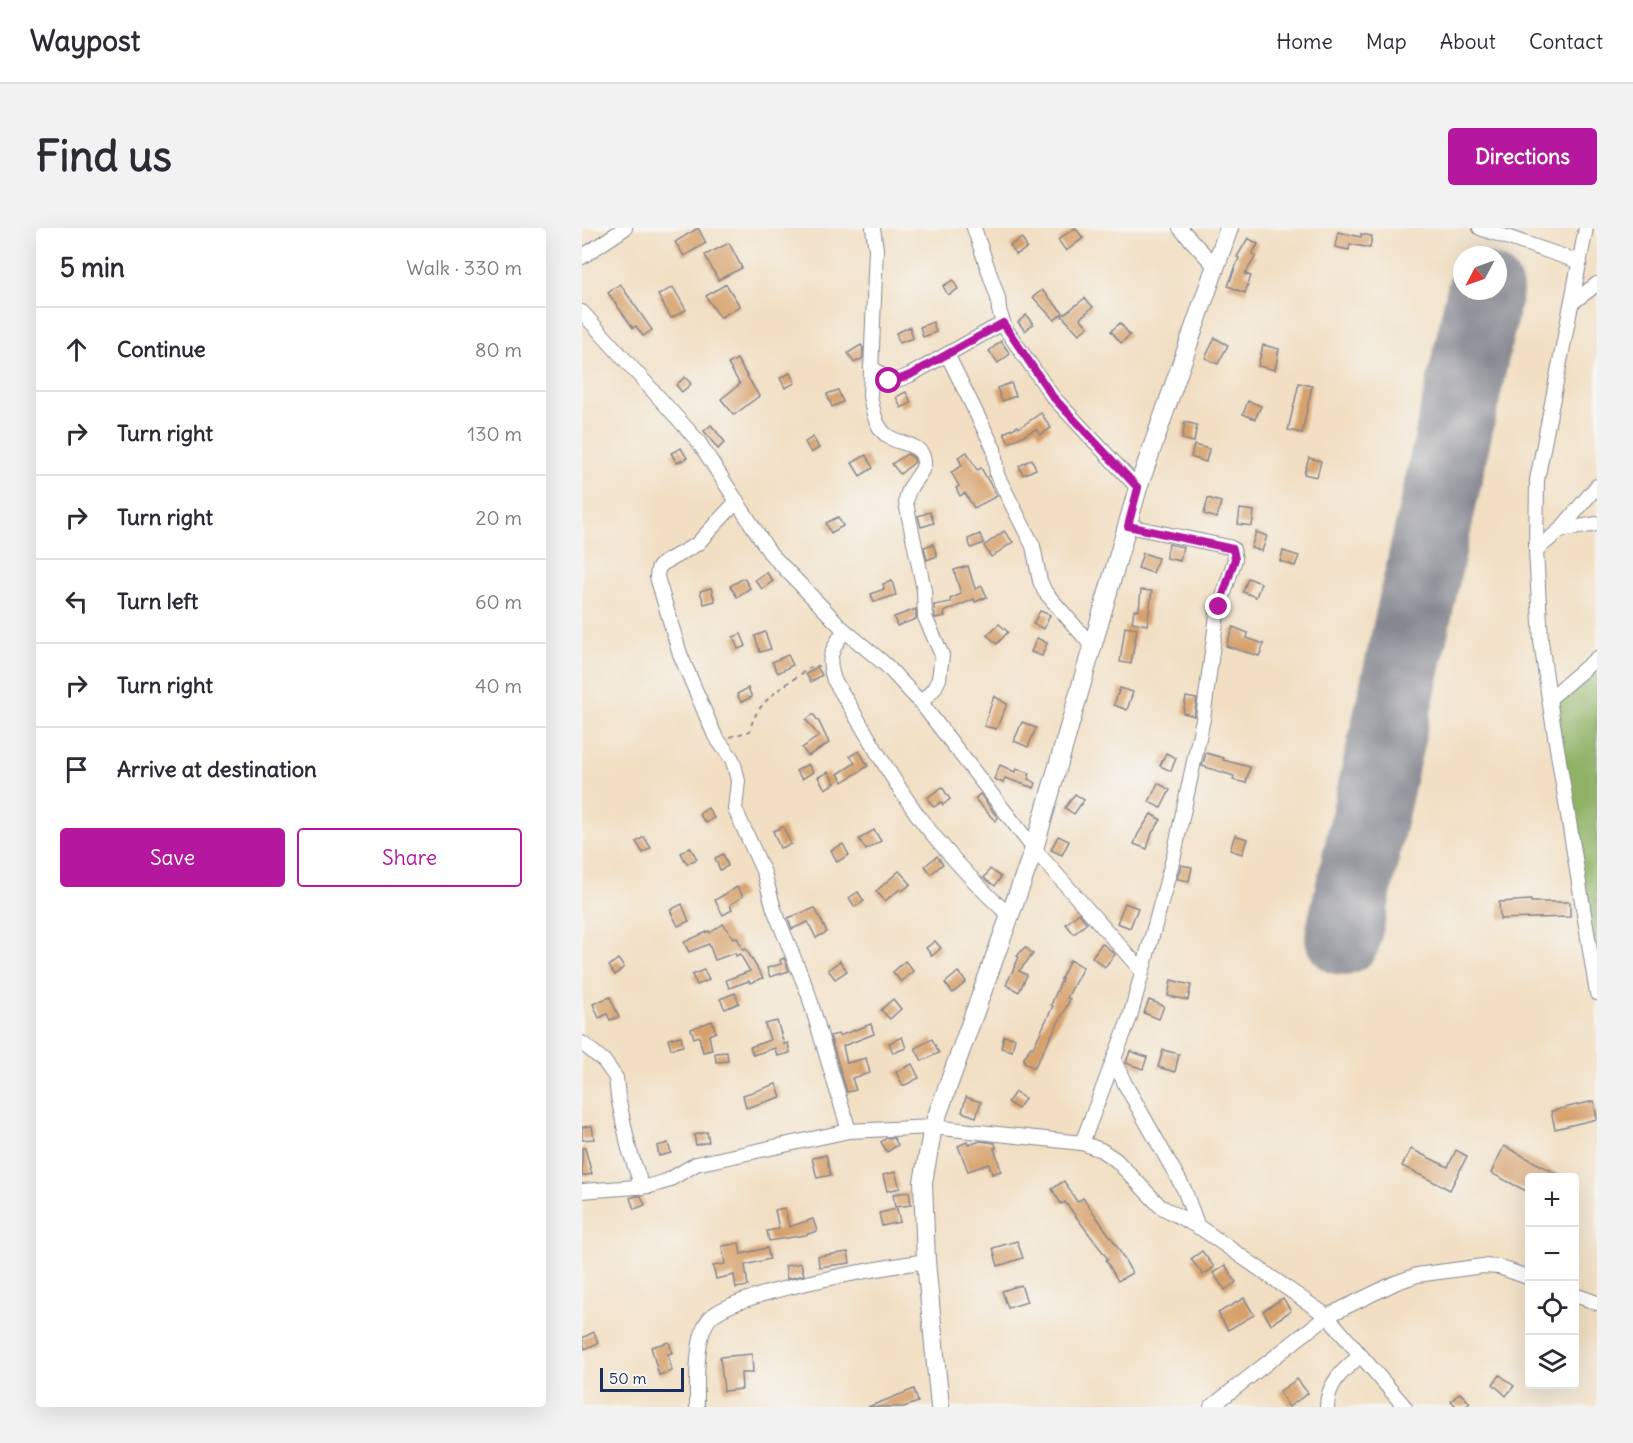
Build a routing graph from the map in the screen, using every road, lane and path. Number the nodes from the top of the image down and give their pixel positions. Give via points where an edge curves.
1 (625, 228) edge
2 (873, 228) edge
3 (974, 228) edge
4 (1180, 228) edge
5 (1229, 228) edge
6 (1480, 228) edge
7 (1586, 228) edge
8 (582, 257) edge
9 (1580, 262) junction
10 (1216, 267) junction
11 (1597, 284) edge
12 (1573, 302) junction
13 (582, 312) edge
14 (1003, 323) junction
15 (947, 354) junction
16 (871, 366) junction
17 (1597, 486) edge
18 (1138, 488) junction
19 (737, 501) junction
20 (1597, 524) edge
21 (1128, 526) junction
22 (1560, 530) junction
23 (1536, 550) junction
24 (844, 630) junction
25 (1093, 647) junction
26 (1597, 658) edge
27 (830, 668) junction
28 (1549, 699) junction
29 (921, 703) junction
30 (718, 741) junction
31 (1034, 849) junction
32 (1010, 916) junction
33 (1142, 971) junction
34 (1597, 993) edge
35 (582, 1042) edge
36 (1114, 1060) junction
37 (933, 1127) junction
38 (849, 1131) junction
39 (1082, 1143) junction
40 (642, 1186) junction
41 (582, 1191) edge
42 (1198, 1227) junction
43 (926, 1261) junction
44 (1525, 1276) edge
45 (1579, 1296) edge
46 (1597, 1303) edge
47 (1327, 1316) junction
48 (1360, 1356) junction
49 (697, 1407) edge
50 (940, 1407) edge
51 (1211, 1407) edge
52 (1327, 1407) edge
53 (1405, 1407) edge

1 - 8 street
2 - 16 street via 876,249
3 - 14 street
4 - 10 street
5 - 10 street
6 - 9 street
7 - 9 street
9 - 12 street
10 - 18 street
11 - 12 street
12 - 23 street via 1537,480
13 - 19 street via 698,441
14 - 15 street
14 - 18 street via 1053,397
15 - 16 street via 895,381 884,379
15 - 25 street via 994,449 997,475 1033,546 1045,592
16 - 29 street via 870,396 880,427 888,436 912,445 924,461 906,494 906,503 924,590 925,617 942,655 942,667 934,689
17 - 22 street
18 - 21 street
19 - 24 street via 770,553
19 - 30 street via 697,544 662,564 657,577 680,654
20 - 22 street
21 - 25 street
21 - 33 street via 1228,547 1233,549 1235,559 1217,615 1203,719 1174,855
22 - 23 street
23 - 28 street
24 - 27 street via 830,657
24 - 29 street via 886,665
25 - 31 street
26 - 28 street
27 - 30 path via 812,666 768,698 750,730
27 - 32 street via 901,791 924,823
28 - 34 street
29 - 31 street
30 - 38 street via 732,759 738,781 735,809 764,873 774,909 808,993
31 - 32 street
31 - 33 street
32 - 37 street
33 - 36 street
35 - 40 street via 616,1078 626,1140
36 - 39 street
36 - 42 street via 1184,1189
37 - 38 street
37 - 39 street
37 - 43 street via 923,1182
38 - 40 street via 696,1164 667,1181
39 - 42 street via 1109,1154 1160,1206
40 - 41 street
42 - 47 street
43 - 49 street via 856,1272 723,1307 709,1318 700,1337
43 - 50 street
44 - 47 street via 1483,1266 1417,1275
45 - 46 street
47 - 48 street
47 - 51 street
48 - 52 street via 1333,1383
48 - 53 street

